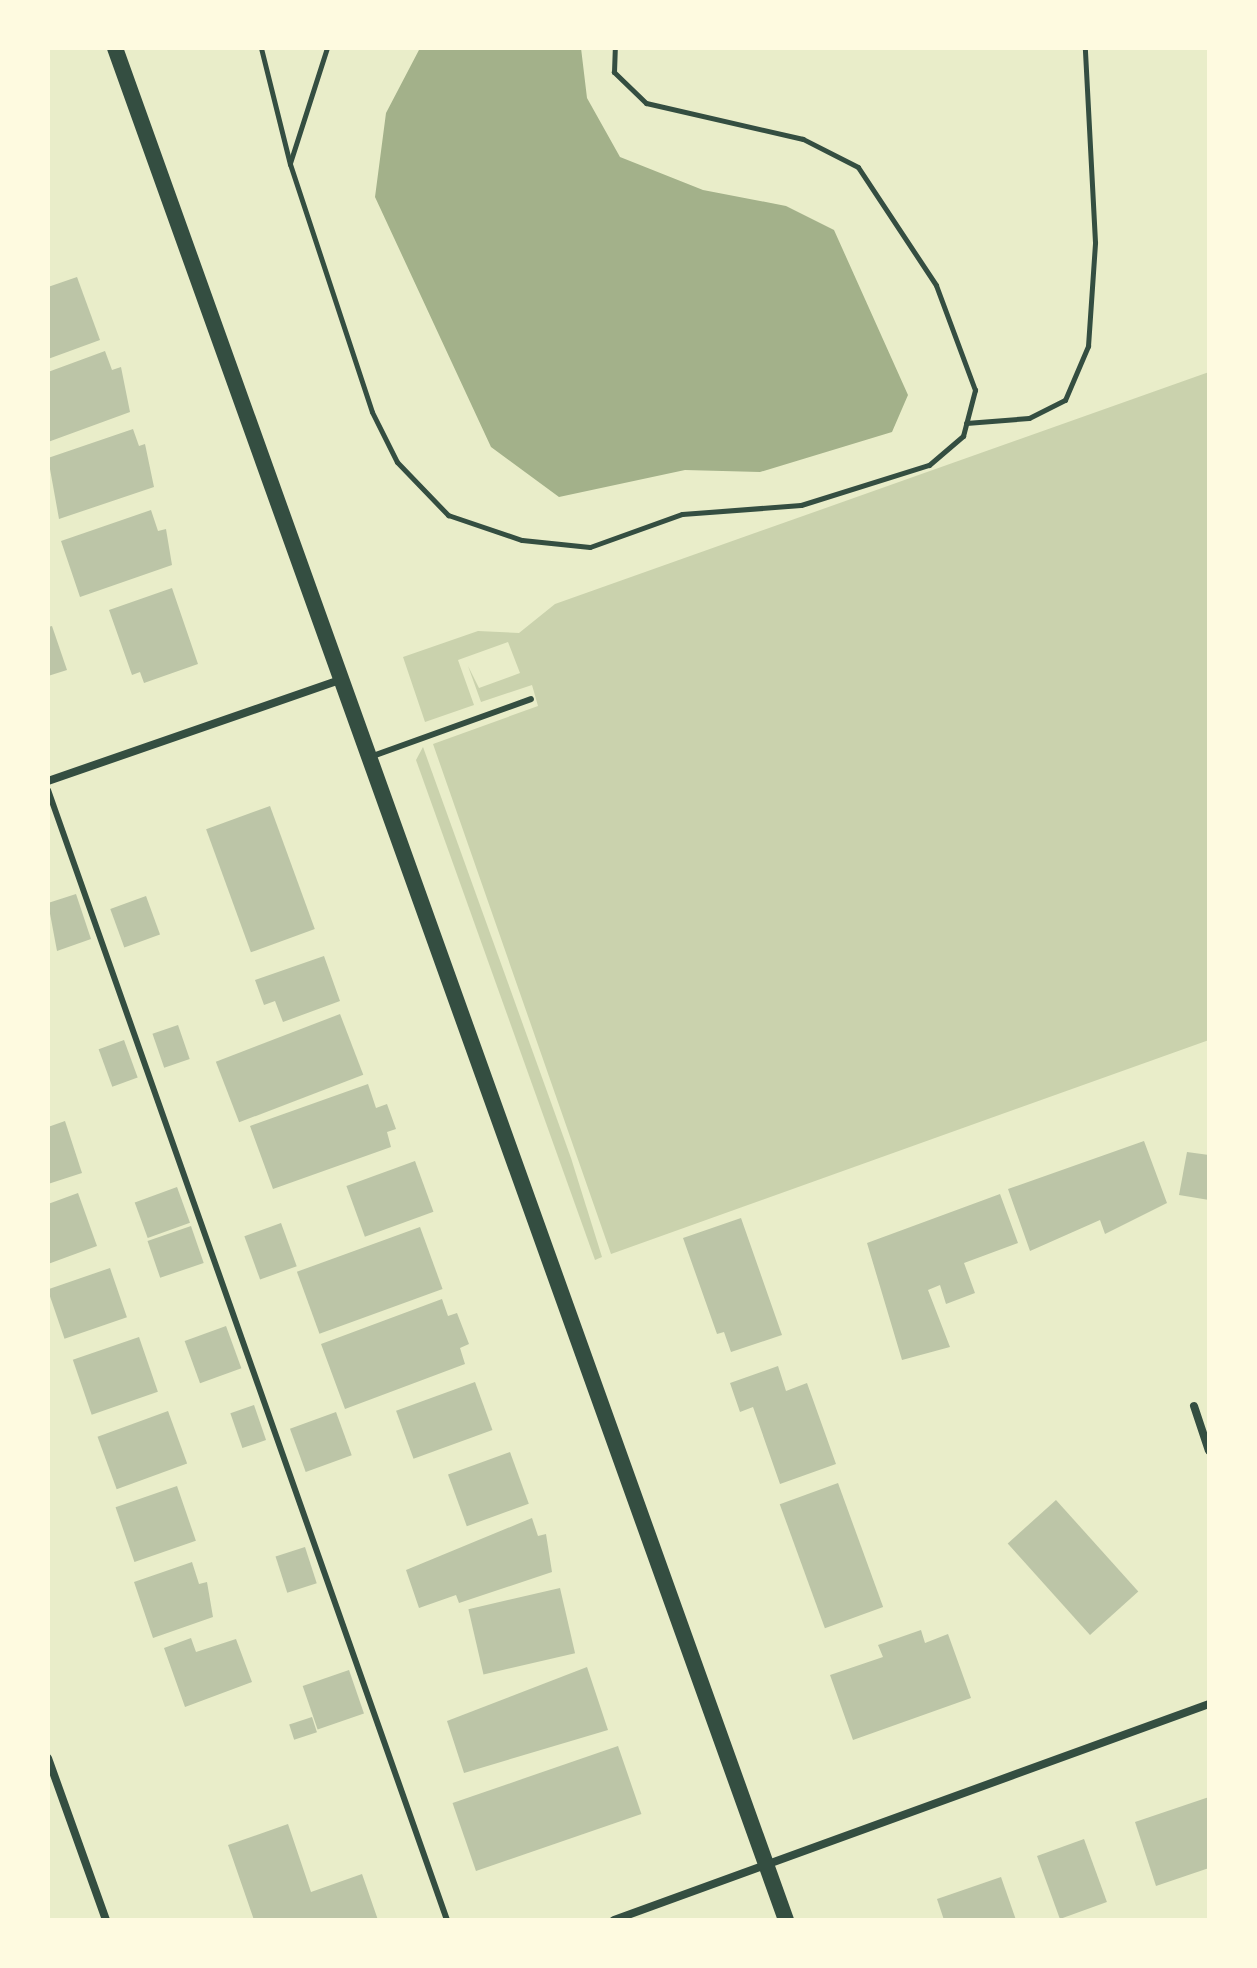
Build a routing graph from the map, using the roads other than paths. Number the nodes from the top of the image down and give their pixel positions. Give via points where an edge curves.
1 (115, 48) edge
2 (343, 679) junction
3 (531, 699) dead end
4 (370, 757) junction
5 (48, 781) edge
6 (48, 790) edge
7 (1194, 1406) dead end
8 (1209, 1451) edge
9 (1209, 1704) edge
10 (48, 1758) edge
11 (767, 1866) junction
12 (106, 1920) edge
13 (447, 1920) edge
14 (614, 1920) edge
15 (786, 1920) edge

1 - 2 main road
2 - 4 main road
2 - 5 street
3 - 4 lane
4 - 11 main road
6 - 13 lane
7 - 8 street
9 - 11 street
10 - 12 street
11 - 14 street
11 - 15 main road

